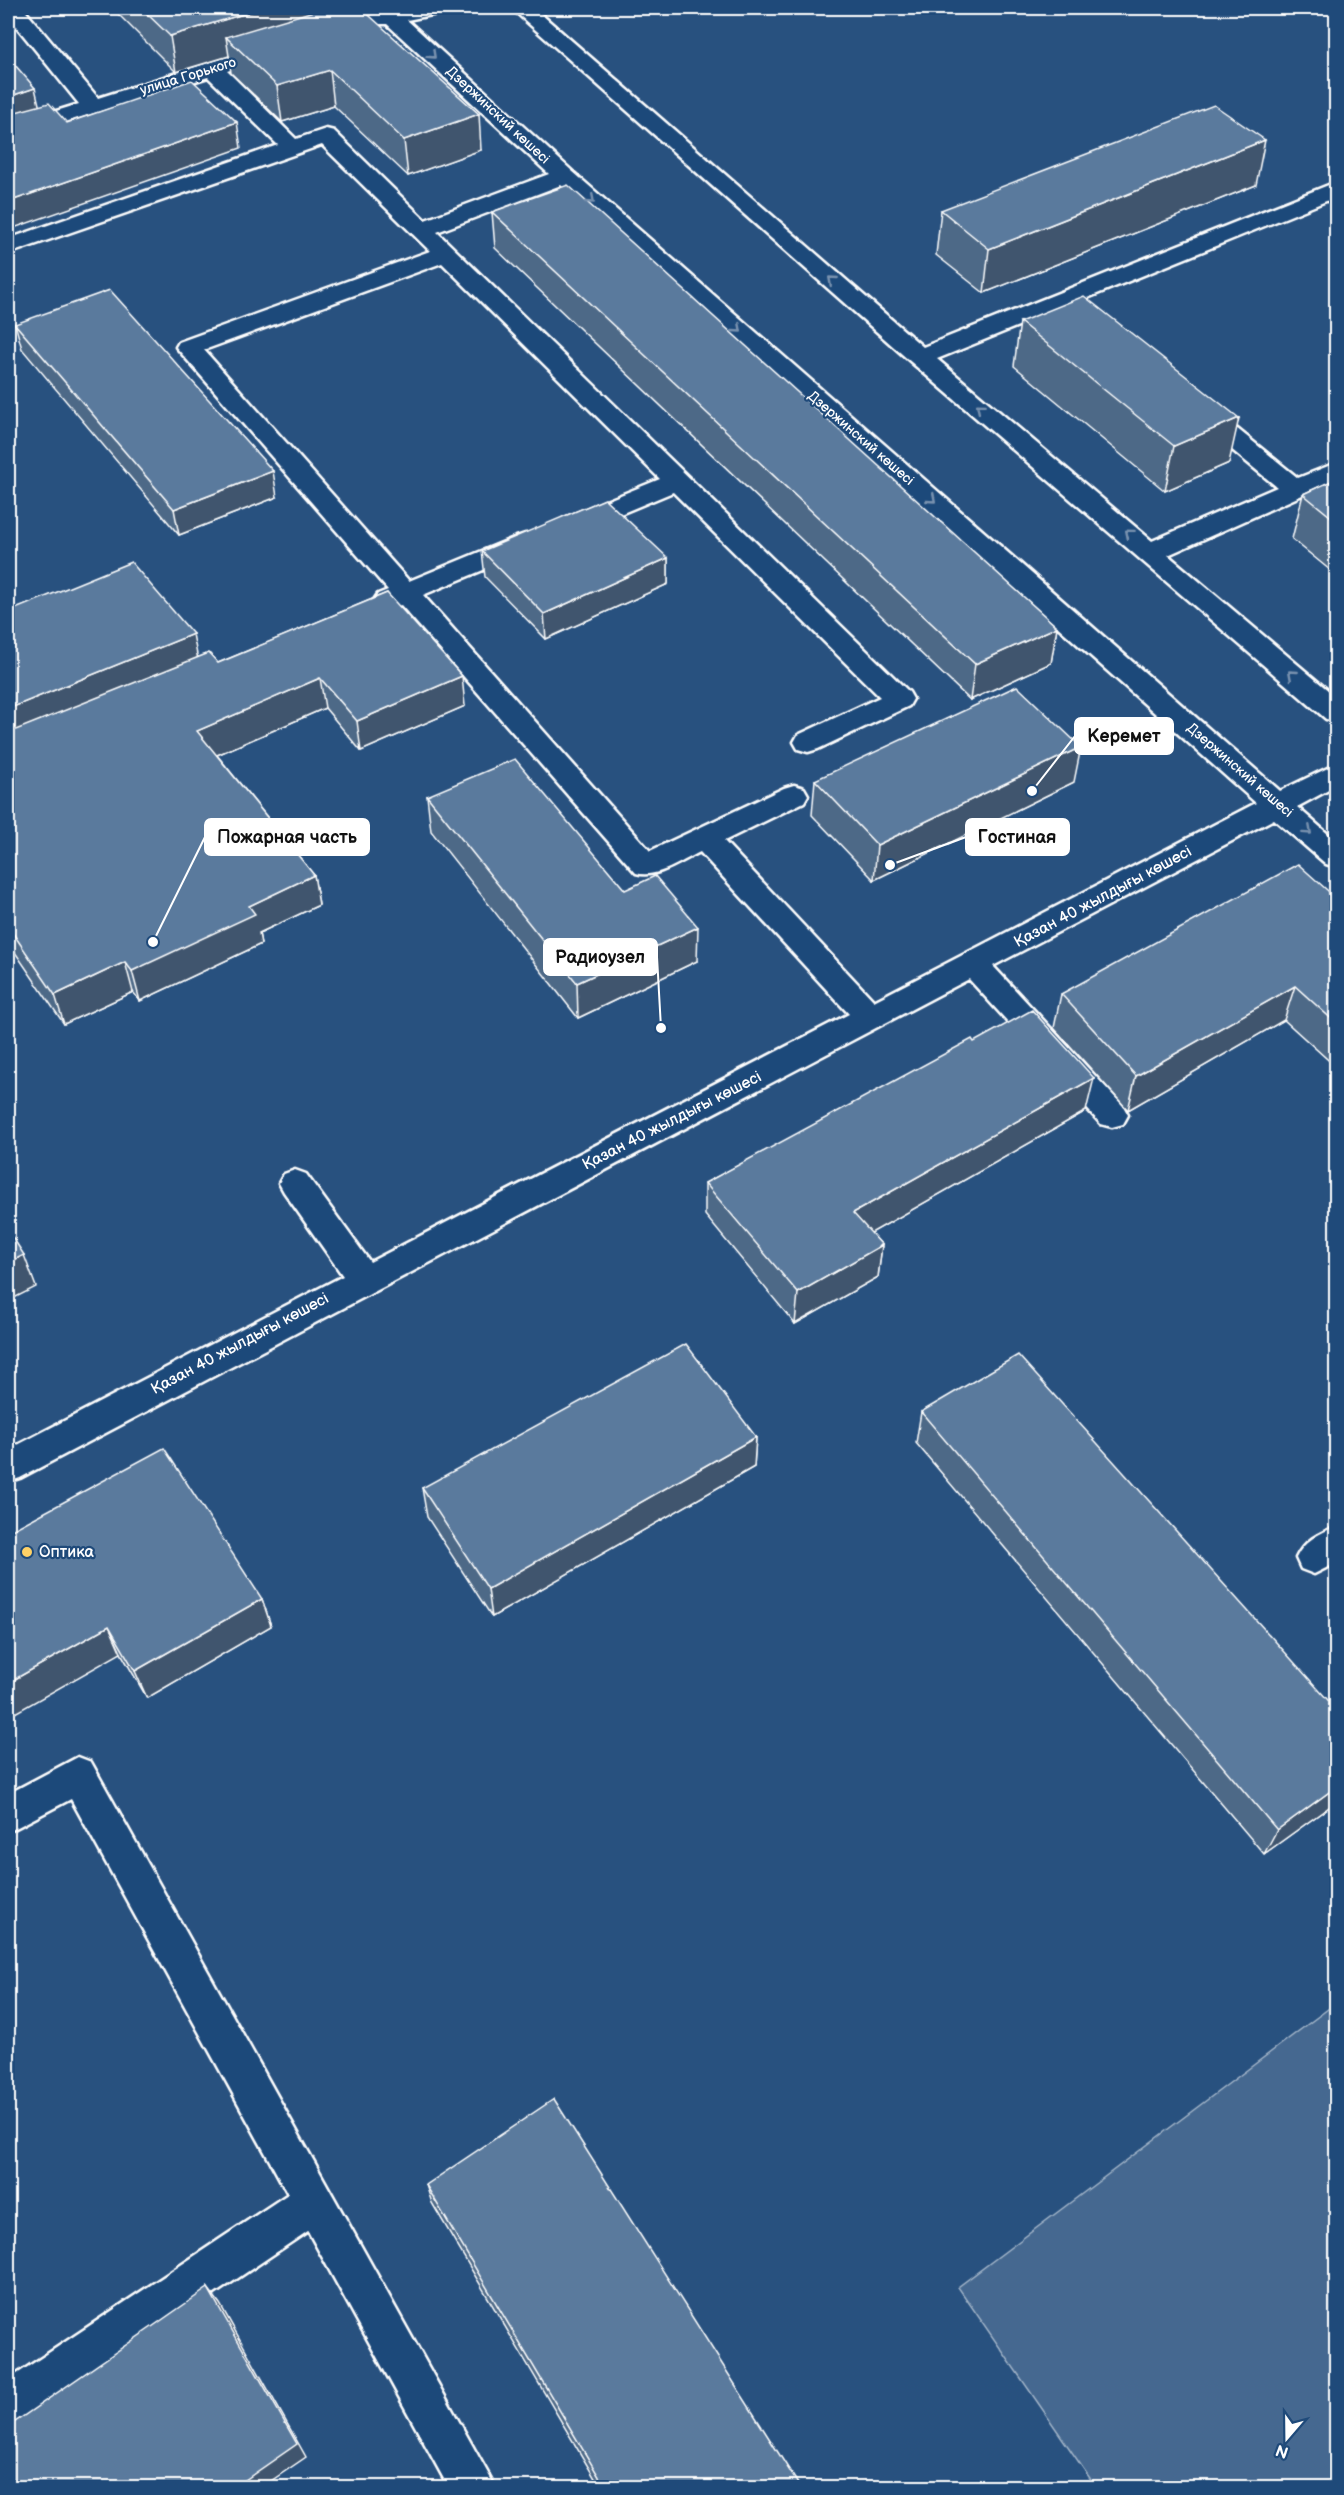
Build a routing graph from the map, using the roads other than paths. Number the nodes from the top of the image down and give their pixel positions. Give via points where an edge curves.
1 (41, 8) edge
2 (440, 8) edge
3 (522, 8) edge
4 (15, 11) edge
5 (391, 11) edge
6 (356, 25) edge
7 (289, 45) edge
8 (212, 69) junction
9 (92, 105) junction
10 (8, 133) edge
11 (292, 147) junction
12 (564, 176) junction
13 (1336, 189) edge
14 (420, 230) junction
15 (8, 247) edge
16 (444, 254) junction
17 (920, 357) junction
18 (1179, 394) edge
19 (1336, 471) edge
20 (677, 481) junction
21 (1296, 489) junction
22 (1151, 552) junction
23 (405, 593) junction
24 (361, 611) edge
25 (1336, 712) edge
26 (808, 742) dead end
27 (1336, 774) edge
28 (794, 795) dead end
29 (1279, 804) junction
30 (704, 838) junction
31 (1336, 857) edge
32 (974, 965) junction
33 (871, 1018) junction
34 (1112, 1115) dead end
35 (295, 1183) dead end
36 (364, 1279) junction
37 (8, 1467) edge
38 (8, 1814) edge
39 (315, 2202) junction
40 (8, 2406) edge
41 (474, 2487) edge

1 - 4 street
2 - 5 street
17 -> 3 street
4 - 9 street
5 - 6 street
5 -> 12 street, Дзержинский көшесі
7 - 8 street, улица Горького
8 - 9 street, улица Горького
8 - 11 street
9 - 10 street, улица Горького
11 - 14 street via 326,136
11 - 15 street
12 - 14 street
12 -> 29 street, Дзержинский көшесі
13 - 17 street via 1070,307
14 - 16 street
16 - 20 street
16 - 23 street via 188,347
22 -> 17 street
18 - 21 street
19 - 21 street
20 - 23 street
20 - 26 street via 900,699
21 - 22 street
25 -> 22 street
23 - 24 street
23 - 30 street via 646,865
27 - 29 street, Қазан 40 жылдығы көшесі
28 - 30 street
29 -> 31 street, Дзержинский көшесі
29 - 32 street, Қазан 40 жылдығы көшесі
30 - 33 street
32 - 33 street, Қазан 40 жылдығы көшесі
32 - 34 street
33 - 36 street, Қазан 40 жылдығы көшесі
35 - 36 street
36 - 37 street, Қазан 40 жылдығы көшесі
38 - 39 street via 78,1775
39 - 40 street
39 - 41 street

